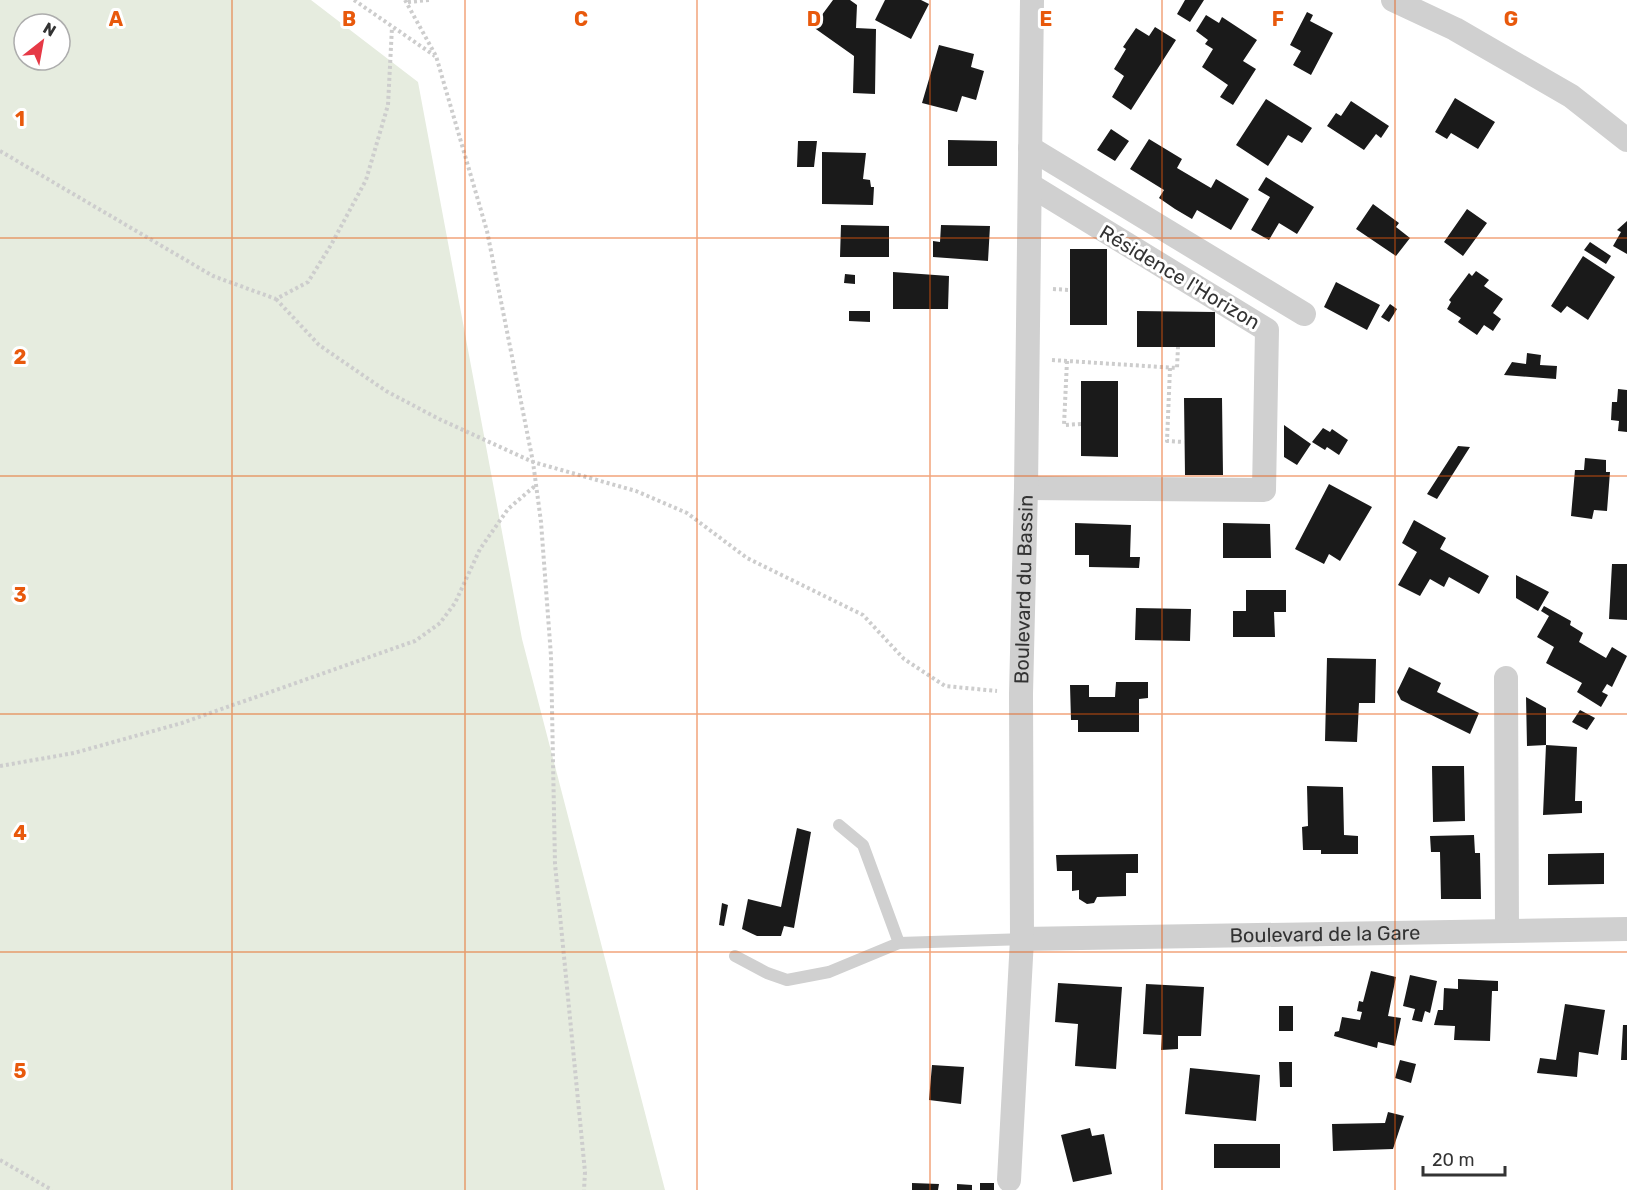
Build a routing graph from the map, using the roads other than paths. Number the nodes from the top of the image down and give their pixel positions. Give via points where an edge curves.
1 (1032, 0) edge
2 (1393, 0) edge
3 (1627, 141) edge
4 (1030, 148) junction
5 (1030, 185) junction
6 (1304, 314) dead end
7 (1026, 488) junction
8 (1506, 678) dead end
9 (839, 825) dead end
10 (1627, 929) edge
11 (1507, 931) junction
12 (1022, 939) junction
13 (899, 944) junction
14 (735, 956) dead end
15 (1008, 1180) dead end

1 - 4 street, Boulevard du Bassin
2 - 3 street via 1455,28 1571,96
4 - 5 street, Boulevard du Bassin
4 - 6 street
5 - 7 street, Boulevard du Bassin
5 - 7 street, Résidence l'Horizon via 1267,330 1264,490
7 - 12 street, Boulevard du Bassin via 1021,694
8 - 11 street
9 - 13 lane via 863,845
10 - 11 street, Boulevard de la Gare
11 - 12 street, Boulevard de la Gare
12 - 13 lane
12 - 15 street, Boulevard du Bassin
13 - 14 lane via 850,966 787,980

